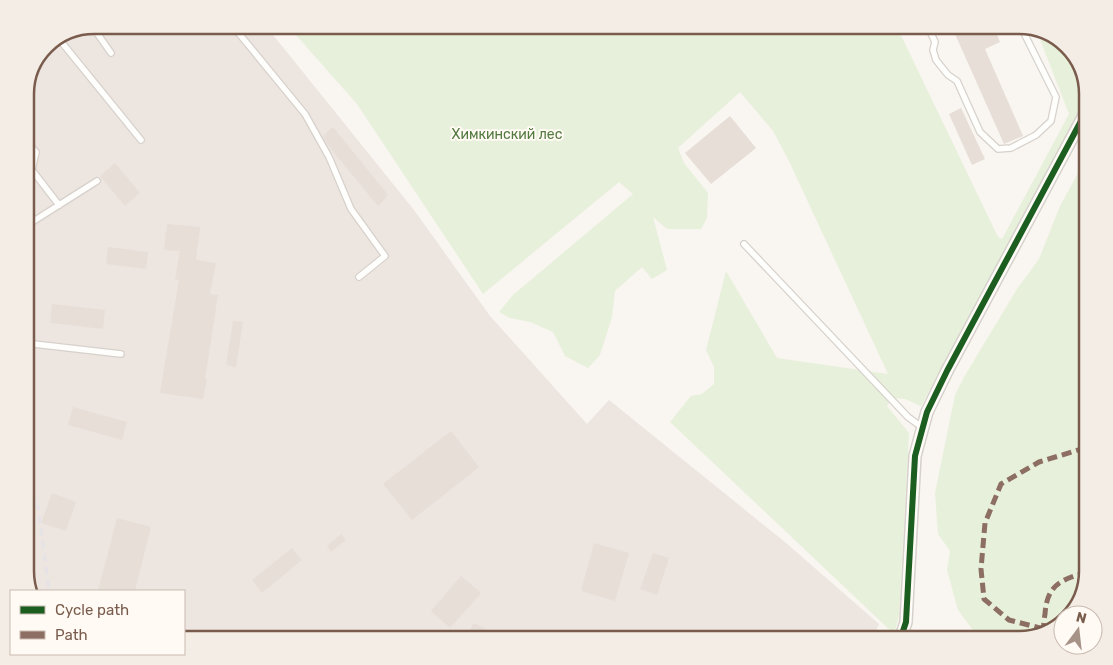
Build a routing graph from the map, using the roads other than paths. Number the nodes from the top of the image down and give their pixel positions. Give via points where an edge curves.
1 (98, 34) edge
2 (239, 34) edge
3 (931, 34) edge
4 (1025, 34) edge
5 (62, 44) edge
6 (111, 53) dead end
7 (1079, 125) edge
8 (141, 140) dead end
9 (34, 173) edge
10 (97, 181) dead end
11 (59, 205) junction
12 (34, 221) edge
13 (744, 244) dead end
14 (359, 277) dead end
15 (34, 344) edge
16 (121, 354) dead end
17 (923, 428) junction
18 (903, 631) edge

1 - 6 lane
2 - 14 lane via 305,114 330,157 351,209 385,256
3 - 4 lane via 936,60 957,81 980,132 998,149 1011,148 1036,135 1051,121 1056,96
5 - 8 lane
7 - 17 street via 947,371 927,412
9 - 11 lane
10 - 11 lane
11 - 12 lane
13 - 17 lane via 908,417
15 - 16 lane
17 - 18 street via 915,456

